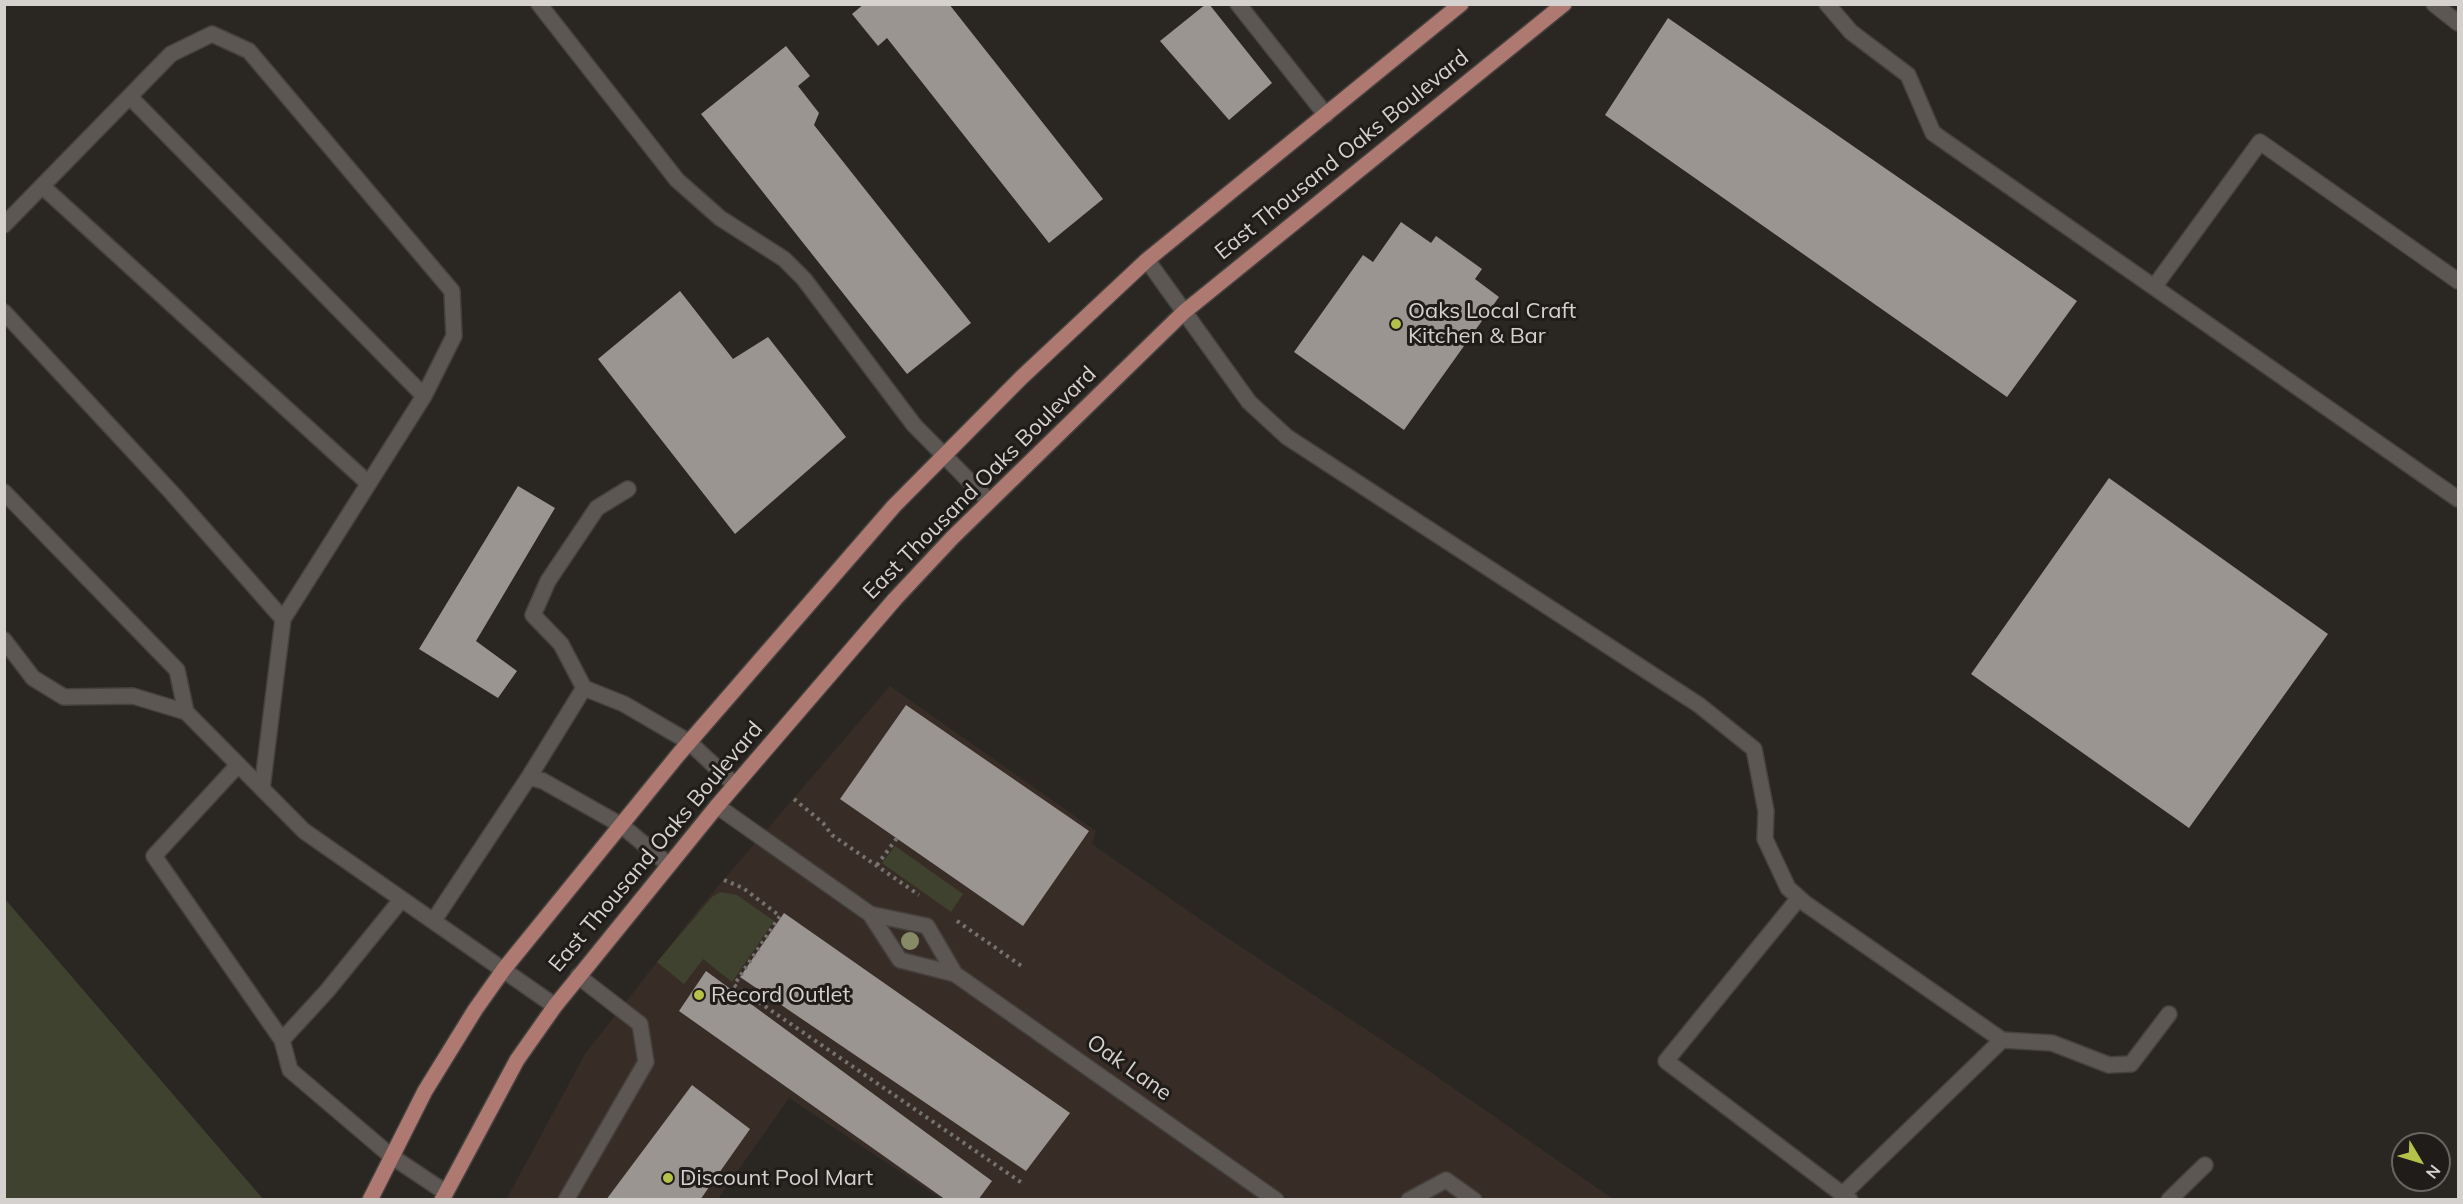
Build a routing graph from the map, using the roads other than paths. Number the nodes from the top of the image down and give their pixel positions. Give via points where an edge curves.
1 (539, 4) edge
2 (1238, 4) edge
3 (1461, 4) edge
4 (1564, 4) edge
5 (1827, 4) edge
6 (2434, 4) edge
7 (2458, 23) edge
8 (130, 97) junction
9 (1326, 115) junction
10 (42, 186) junction
11 (4, 225) edge
12 (1147, 260) junction
13 (2458, 281) edge
14 (2154, 287) junction
15 (4, 312) edge
16 (1185, 312) junction
17 (424, 396) junction
18 (944, 456) junction
19 (368, 483) junction
20 (628, 489) dead end
21 (4, 492) edge
22 (2458, 499) edge
23 (989, 501) junction
24 (283, 619) junction
25 (4, 640) edge
26 (584, 688) junction
27 (186, 712) junction
28 (689, 742) junction
29 (238, 765) junction
30 (529, 777) junction
31 (735, 786) junction
32 (262, 789) junction
33 (717, 806) junction
34 (621, 825) junction
35 (669, 865) junction
36 (1799, 898) junction
37 (401, 900) junction
38 (870, 914) junction
39 (434, 920) junction
40 (504, 969) junction
41 (955, 974) junction
42 (578, 976) junction
43 (555, 1006) junction
44 (2169, 1014) dead end
45 (282, 1040) junction
46 (2002, 1040) junction
47 (391, 1156) junction
48 (2205, 1165) dead end
49 (444, 1196) edge
50 (1846, 1197) edge
51 (370, 1200) edge
52 (566, 1200) edge
53 (1276, 1200) edge
54 (1408, 1200) edge
55 (1473, 1200) edge
56 (2169, 1200) edge

1 - 18 street via 677,180 720,218 784,259 804,279 914,425
2 - 9 street
3 - 9 main road, East Thousand Oaks Boulevard
4 - 16 main road, East Thousand Oaks Boulevard
5 - 14 street via 1851,32 1908,75 1933,133
6 - 7 street
8 - 10 street
8 - 17 street
8 - 17 street via 171,54 212,34 249,51 452,291 454,336
9 - 12 main road, East Thousand Oaks Boulevard
10 - 11 street
10 - 19 street
12 - 16 street
12 - 18 main road, East Thousand Oaks Boulevard
13 - 14 street via 2260,142
14 - 22 street
15 - 24 street
16 - 23 main road, East Thousand Oaks Boulevard
16 - 36 street via 1249,402 1287,437 1699,705 1754,749 1766,811 1765,838 1788,888
17 - 19 street
18 - 23 street
18 - 28 main road, East Thousand Oaks Boulevard via 848,557
19 - 24 street
20 - 26 street via 597,508 548,581 533,615 561,644
21 - 27 street via 177,670
23 - 31 main road, East Thousand Oaks Boulevard via 895,599
24 - 32 street
25 - 27 street via 33,678 64,697 133,696
26 - 28 street via 624,704
26 - 30 street
27 - 29 street
28 - 31 street
28 - 34 main road, East Thousand Oaks Boulevard
29 - 32 street
29 - 45 street via 154,856
30 - 34 street
30 - 39 street
31 - 33 main road, East Thousand Oaks Boulevard
32 - 37 street via 304,831
33 - 35 main road, East Thousand Oaks Boulevard
33 - 38 street, Oak Lane
34 - 35 street
34 - 40 main road, East Thousand Oaks Boulevard
35 - 42 main road, East Thousand Oaks Boulevard
36 - 46 street
36 - 50 street via 1666,1061
37 - 39 street
37 - 45 street
38 - 41 street, Oak Lane via 900,960
38 - 41 street, Oak Lane via 927,926
39 - 40 street
40 - 43 street
40 - 47 main road, East Thousand Oaks Boulevard via 425,1091
41 - 53 street, Oak Lane
42 - 43 main road, East Thousand Oaks Boulevard
42 - 52 street via 640,1024 646,1062
43 - 49 main road, East Thousand Oaks Boulevard via 517,1060
44 - 46 street via 2131,1064 2109,1065 2052,1043
45 - 47 street via 290,1070
46 - 50 street
47 - 49 street
47 - 51 main road, East Thousand Oaks Boulevard
48 - 56 street
54 - 55 street via 1446,1180

